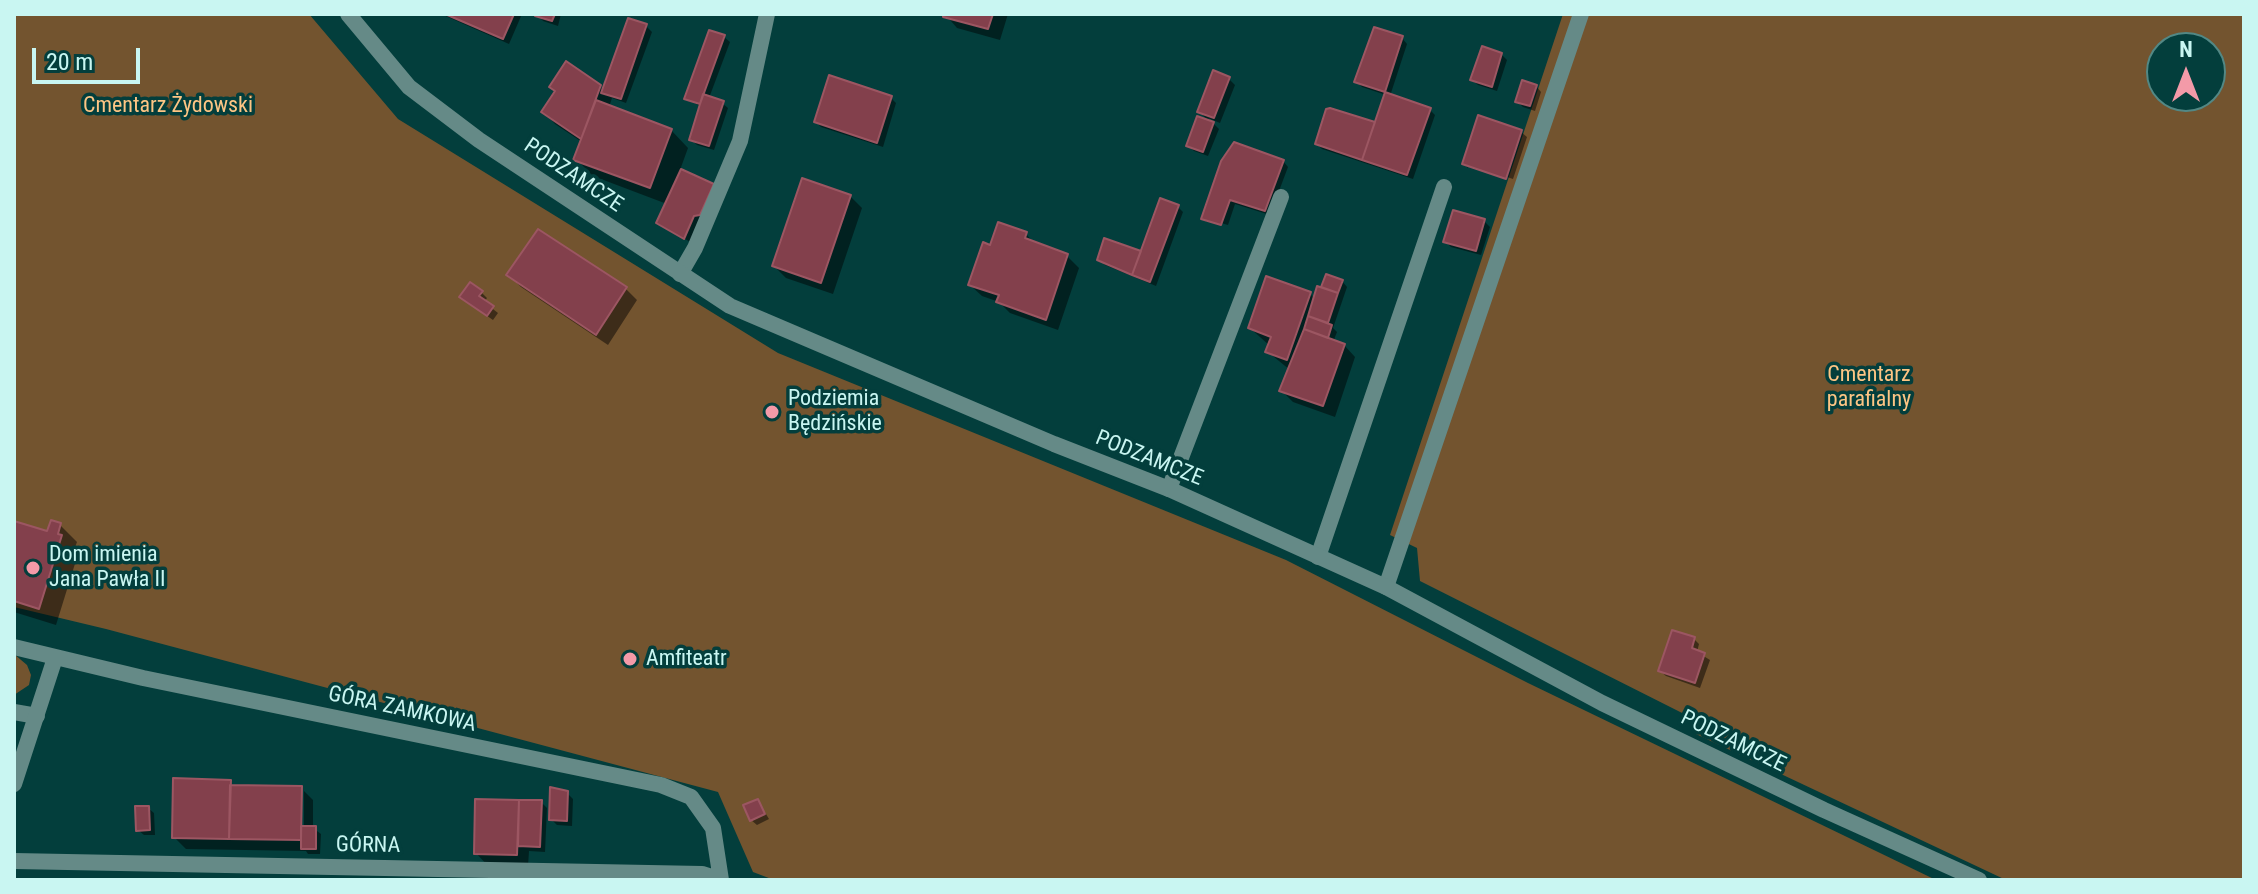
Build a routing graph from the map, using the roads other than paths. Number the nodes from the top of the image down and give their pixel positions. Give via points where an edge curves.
1 (348, 14) edge
2 (767, 14) edge
3 (1581, 14) edge
4 (1444, 187) dead end
5 (1281, 197) dead end
6 (680, 274) junction
7 (1169, 489) junction
8 (1318, 557) junction
9 (1386, 587) junction
10 (14, 647) edge
11 (55, 658) junction
12 (14, 712) edge
13 (37, 716) junction
14 (14, 784) edge
15 (14, 861) edge
16 (721, 880) edge
17 (1979, 880) edge

1 - 6 street, PODZAMCZE via 409,87
2 - 6 street via 740,141
3 - 9 street
4 - 8 street
5 - 7 street
6 - 7 street, PODZAMCZE via 730,306 797,336
7 - 8 street, PODZAMCZE
8 - 9 street, PODZAMCZE
9 - 17 street, PODZAMCZE via 1602,703
10 - 11 street, GÓRA ZAMKOWA
11 - 13 street
11 - 16 street, GÓRA ZAMKOWA via 661,785 691,797 713,828
12 - 13 street
13 - 14 street
15 - 16 street, GÓRNA via 702,874

